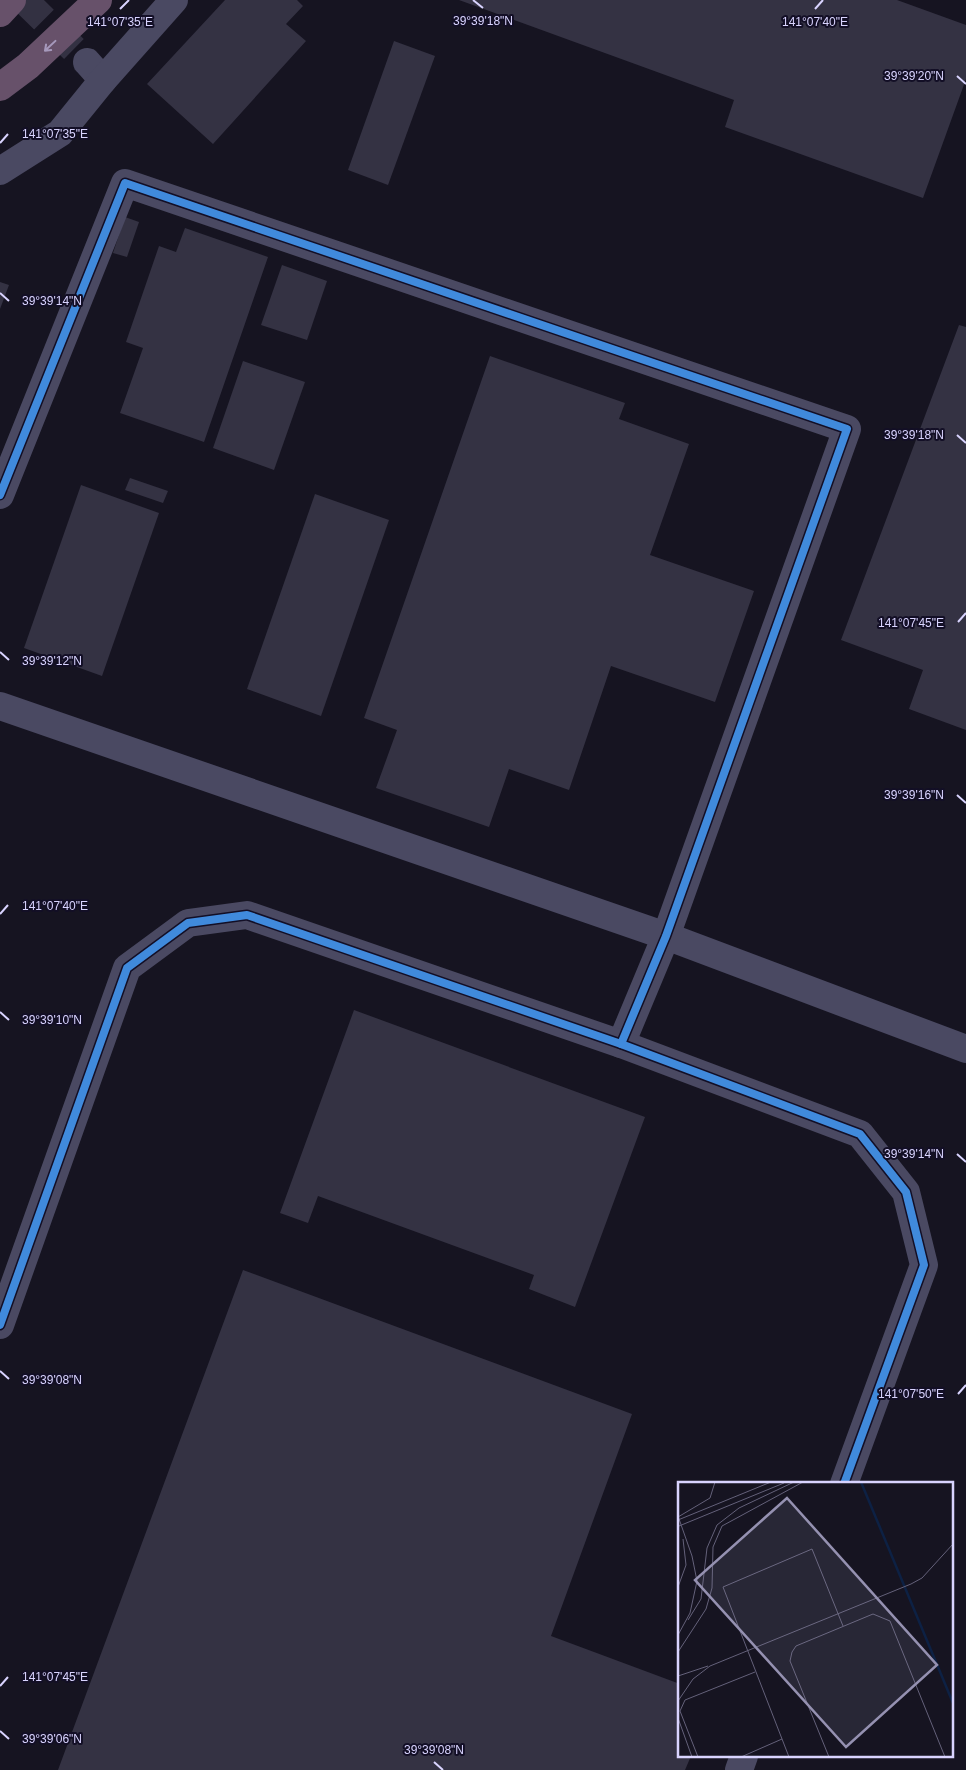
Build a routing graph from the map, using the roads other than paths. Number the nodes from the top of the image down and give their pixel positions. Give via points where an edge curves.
1 (12, 0) edge
2 (98, 0) edge
3 (174, 0) edge
4 (0, 13) edge
5 (0, 87) edge
6 (0, 171) edge
7 (0, 495) edge
8 (0, 706) edge
9 (666, 936) junction
10 (622, 1044) junction
11 (966, 1049) edge
12 (0, 1325) edge
13 (845, 1482) edge
14 (743, 1758) edge
15 (739, 1770) edge

1 - 4 highway
2 -> 5 highway via 28,66
3 - 6 street via 95,71 60,133
7 - 9 street via 125,183 847,429
8 - 9 street
9 - 10 street
9 - 11 street
10 - 12 street via 247,915 188,923 127,968
10 - 13 street via 860,1134 906,1192 924,1265
14 - 15 street

